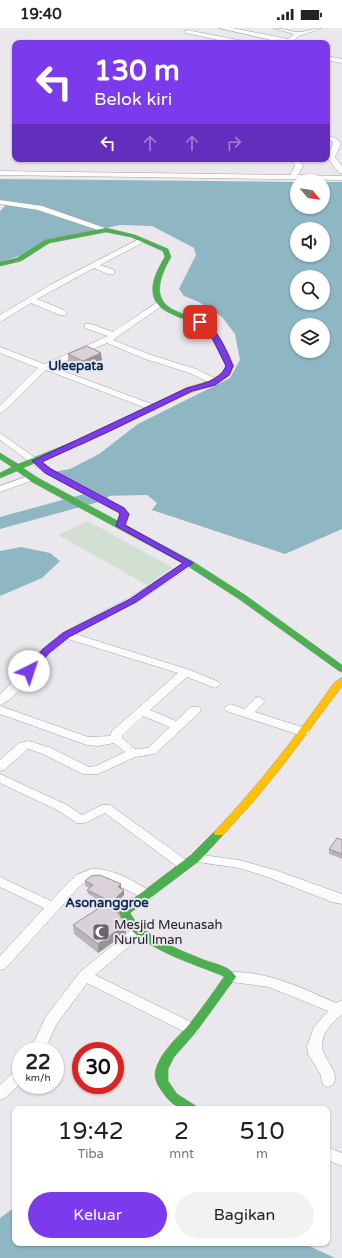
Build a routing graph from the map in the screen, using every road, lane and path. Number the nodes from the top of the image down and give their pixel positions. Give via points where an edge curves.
1 (222, 28) edge
2 (276, 28) edge
3 (319, 28) edge
4 (187, 32) dead end
5 (296, 35) junction
6 (228, 40) edge
7 (279, 40) edge
8 (290, 40) edge
9 (330, 59) edge
10 (342, 61) edge
11 (330, 138) edge
12 (296, 162) edge
13 (342, 171) edge
14 (0, 174) edge
15 (295, 174) edge
16 (290, 177) edge
17 (330, 178) edge
18 (342, 178) edge
19 (0, 202) edge
20 (105, 230) junction
21 (144, 240) junction
22 (0, 264) edge
23 (93, 265) junction
24 (111, 272) dead end
25 (30, 299) junction
26 (159, 305) junction
27 (63, 313) dead end
28 (0, 319) edge
29 (88, 326) dead end
30 (111, 338) junction
31 (0, 350) edge
32 (44, 368) junction
33 (215, 382) junction
34 (154, 408) junction
35 (0, 410) edge
36 (0, 436) edge
37 (0, 455) edge
38 (36, 461) junction
39 (17, 467) junction
40 (0, 476) edge
41 (33, 479) junction
42 (0, 489) edge
43 (121, 526) junction
44 (189, 563) junction
45 (66, 635) junction
46 (342, 669) edge
47 (186, 672) junction
48 (342, 681) edge
49 (215, 684) dead end
50 (0, 701) edge
51 (259, 701) dead end
52 (230, 708) dead end
53 (0, 710) edge
54 (195, 710) dead end
55 (141, 711) junction
56 (248, 713) junction
57 (178, 726) junction
58 (304, 732) junction
59 (116, 739) junction
60 (133, 753) junction
61 (0, 767) edge
62 (0, 778) edge
63 (195, 858) junction
64 (184, 864) junction
65 (0, 882) edge
66 (147, 895) junction
67 (342, 899) edge
68 (53, 907) junction
69 (139, 931) junction
70 (0, 966) edge
71 (85, 976) junction
72 (230, 977) junction
73 (340, 1007) edge
74 (192, 1029) junction
75 (41, 1042) edge
76 (328, 1081) dead end
77 (12, 1083) edge
78 (0, 1094) edge
79 (187, 1106) edge
80 (330, 1154) edge
81 (342, 1160) edge

1 - 7 street
2 - 5 street via 292,31
3 - 5 street
4 - 6 street
5 - 8 street
9 - 10 street
11 - 13 street via 337,144 331,157
12 - 15 street via 299,166
14 - 16 street
17 - 18 street
19 - 20 street via 33,205
20 - 21 main road
20 - 22 main road via 47,241 18,260
21 - 23 street
21 - 26 main road via 167,251 168,257 158,273 155,299
23 - 24 street
23 - 25 street
25 - 27 street
25 - 28 street
26 - 30 street
26 - 33 main road via 165,310 200,322 213,333 230,366 227,373
29 - 30 street
30 - 32 street
30 - 33 street via 148,357 193,370
31 - 32 street
32 - 34 street
32 - 35 street
33 - 34 main road via 189,390
34 - 38 main road
36 - 38 street
37 - 39 main road
38 - 39 main road
38 - 43 street via 48,471 121,510 124,514
39 - 40 main road
39 - 41 main road
41 - 42 street
41 - 43 main road
43 - 44 main road
44 - 45 street via 133,600
44 - 46 main road via 242,597
45 - 47 street
45 - 50 street via 46,651
47 - 49 street
47 - 55 street
48 - 58 main road
51 - 56 street
52 - 56 street
53 - 59 street via 87,741
54 - 57 street
55 - 57 street
55 - 59 street via 119,729
56 - 58 street
57 - 60 street via 151,751
58 - 63 main road via 257,792
59 - 60 street
60 - 61 street via 98,770 87,771 29,745 22,746
62 - 64 street via 63,808 81,820 106,808
63 - 64 main road
63 - 67 street via 239,864
64 - 66 main road
65 - 68 street
66 - 68 street via 107,875 96,873 84,876
66 - 69 main road via 124,912 127,921
68 - 70 street
69 - 71 street
69 - 72 main road via 164,946 225,972
71 - 74 street
71 - 75 street via 50,1022
72 - 73 street via 236,975 261,979
72 - 74 main road
73 - 76 street via 316,1034 314,1050 329,1074
74 - 79 main road via 170,1054 162,1069 162,1082 173,1097
77 - 78 street
80 - 81 street

